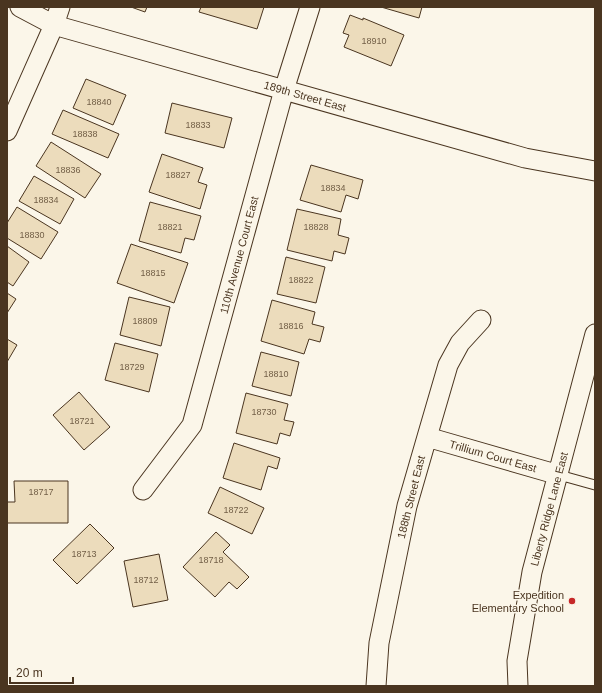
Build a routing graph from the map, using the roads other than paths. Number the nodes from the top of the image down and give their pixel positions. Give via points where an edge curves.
1 (20, 7) edge
2 (60, 7) edge
3 (310, 7) edge
4 (54, 25) junction
5 (284, 90) junction
6 (7, 131) edge
7 (595, 171) edge
8 (481, 320) dead end
9 (595, 334) edge
10 (427, 437) junction
11 (559, 475) junction
12 (595, 485) edge
13 (143, 490) dead end
14 (376, 686) edge
15 (518, 686) edge

1 - 4 street, 189th Street East
2 - 4 street
3 - 5 street, 110th Avenue Court East
4 - 5 street, 189th Street East
4 - 6 street
5 - 7 street, 189th Street East via 524,158
5 - 13 street, 110th Avenue Court East via 192,425
8 - 10 street, 188th Street East via 460,343 448,365
9 - 11 street, Liberty Ridge Lane East
10 - 11 street, Trillium Court East
10 - 14 street, 188th Street East via 407,506 379,643
11 - 12 lane
11 - 15 street, Liberty Ridge Lane East via 532,572 518,661

